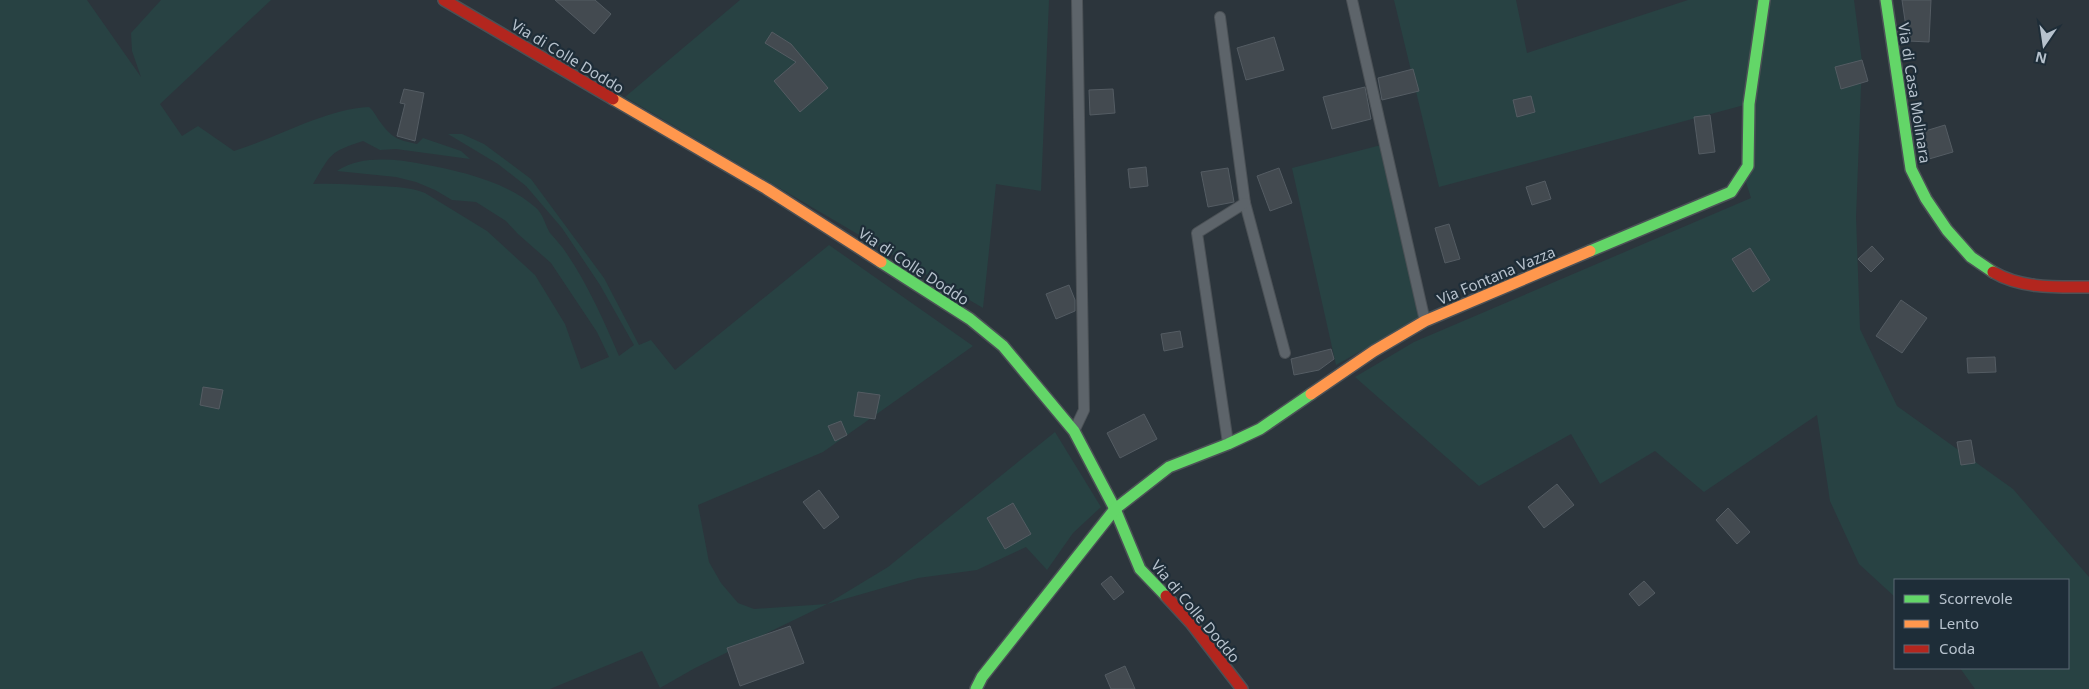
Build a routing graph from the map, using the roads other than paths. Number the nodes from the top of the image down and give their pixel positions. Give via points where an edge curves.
1 (444, 0) edge
2 (1077, 0) edge
3 (1352, 0) edge
4 (1764, 0) edge
5 (1886, 0) edge
6 (1220, 17) dead end
7 (1245, 203) junction
8 (2089, 287) edge
9 (1425, 322) junction
10 (1285, 353) dead end
11 (1074, 431) junction
12 (1228, 444) junction
13 (1115, 509) junction
14 (976, 689) edge
15 (1242, 689) edge

1 - 11 street, Via di Colle Doddo via 767,189 970,319 1003,346
2 - 11 lane via 1084,410
3 - 9 lane
4 - 9 street, Via Fontana Vazza via 1748,104 1748,166 1731,192
5 - 8 street, Via di Casa Molinara via 1910,169 1939,218 1961,246 2000,277 2036,285
6 - 7 lane
7 - 10 lane
7 - 12 lane via 1197,233
9 - 12 street, Via Fontana Vazza via 1374,351 1260,429
11 - 13 street, Via di Colle Doddo
12 - 13 street, Via Fontana Vazza via 1169,467
13 - 14 street, Via Fontana Vazza via 982,677
13 - 15 street, Via di Colle Doddo via 1140,569 1191,623

